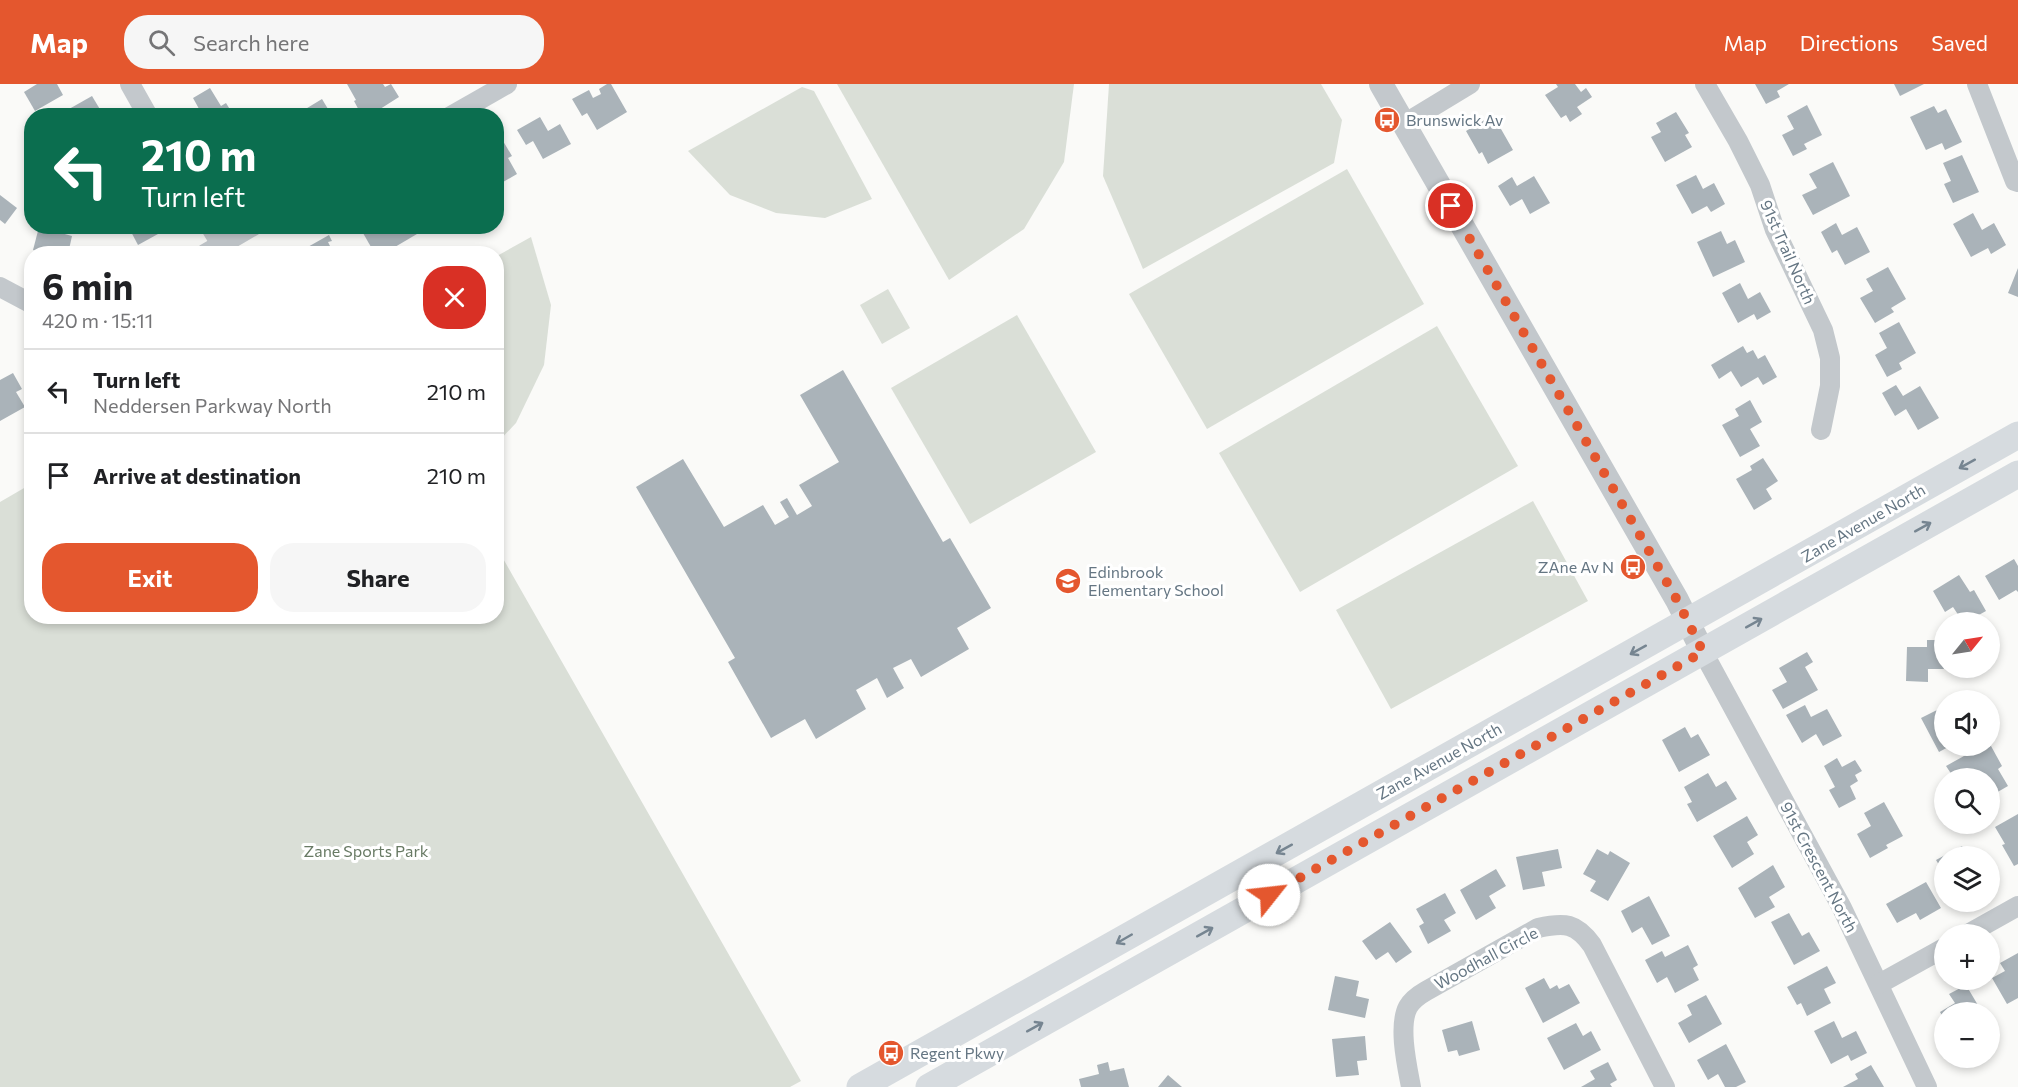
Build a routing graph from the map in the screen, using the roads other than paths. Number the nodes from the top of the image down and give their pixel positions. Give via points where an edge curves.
1 (130, 84) edge
2 (507, 84) edge
3 (1381, 84) edge
4 (1470, 84) edge
5 (1705, 84) edge
6 (1977, 84) edge
7 (144, 108) edge
8 (465, 108) edge
9 (1404, 124) junction
10 (2018, 182) edge
11 (239, 234) edge
12 (218, 246) edge
13 (0, 287) edge
14 (24, 300) edge
15 (1821, 430) dead end
16 (2018, 435) edge
17 (2018, 474) edge
18 (1689, 622) junction
19 (1703, 652) junction
20 (2018, 906) edge
21 (1986, 924) edge
22 (1934, 954) edge
23 (1879, 984) junction
24 (860, 1087) edge
25 (929, 1087) edge
26 (1411, 1087) edge
27 (1665, 1087) edge
28 (1927, 1087) edge

1 - 7 street
2 - 8 street
3 - 9 street
4 - 9 street
5 - 15 street, 91st Trail North via 1760,185 1775,230 1823,330 1830,358 1830,386
6 - 10 street
9 - 18 street
11 - 12 street
13 - 14 street
16 -> 18 main road, Zane Avenue North
19 -> 17 main road, Zane Avenue North
18 - 19 street
18 -> 24 main road, Zane Avenue North
19 - 23 street, 91st Crescent North
25 -> 19 main road, Zane Avenue North
20 - 21 street
22 - 23 street
23 - 28 street, 91st Crescent North
26 - 27 street, Woodhall Circle via 1404,1032 1408,1007 1425,991 1538,928 1554,924 1569,925 1583,932 1592,945

